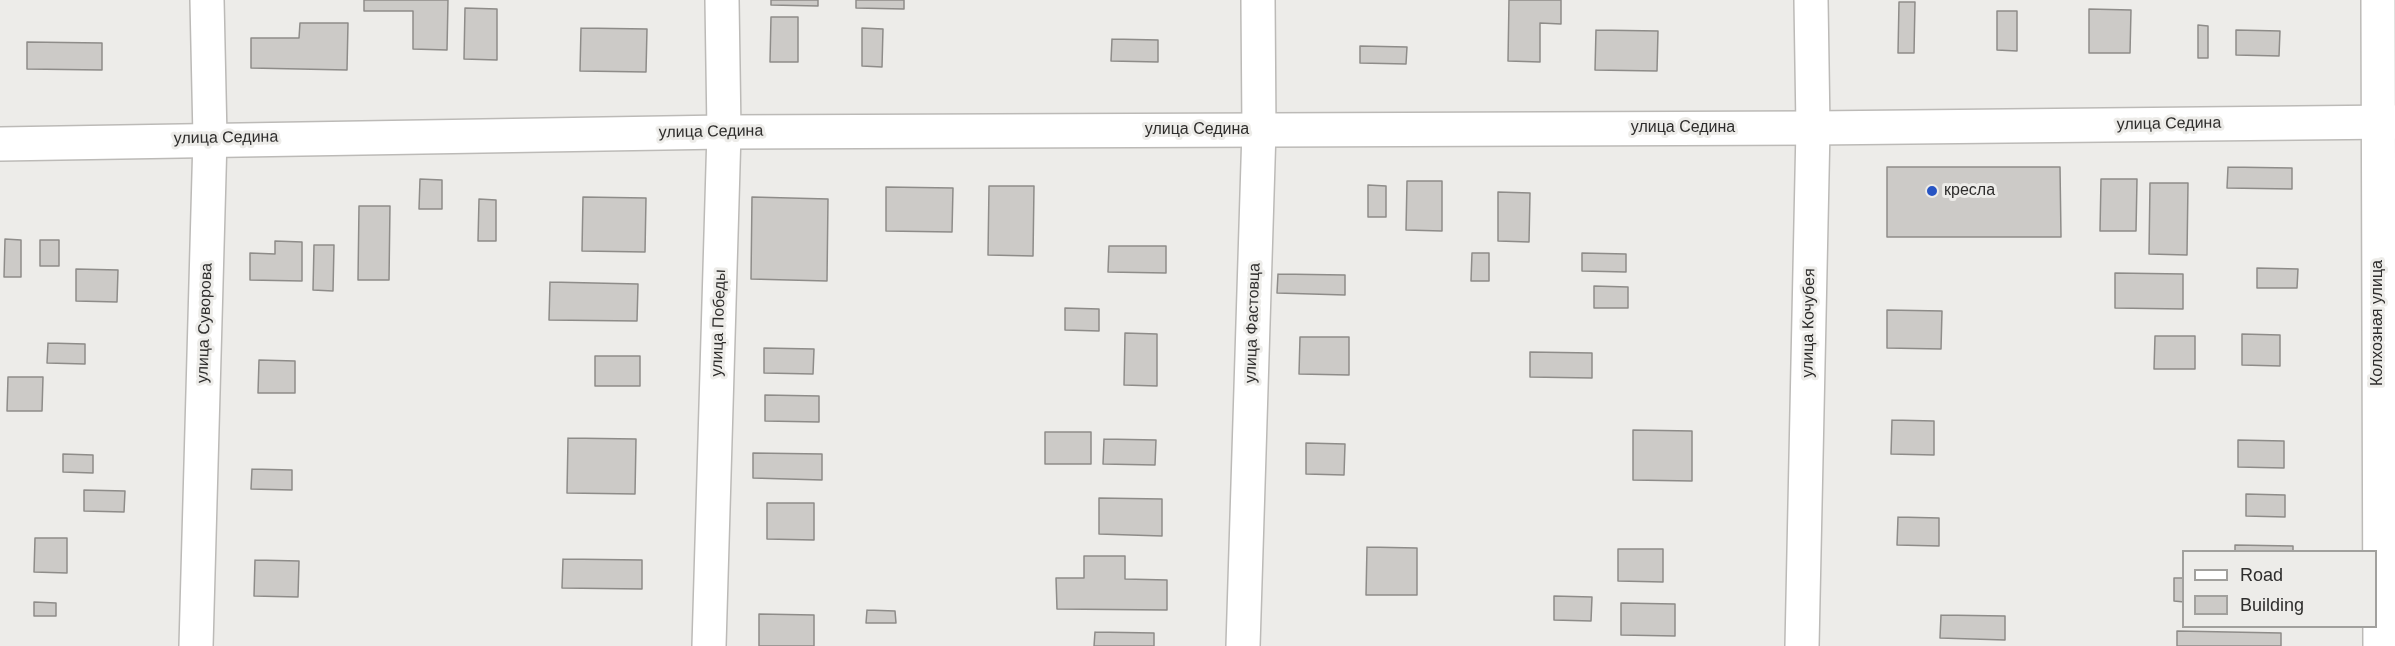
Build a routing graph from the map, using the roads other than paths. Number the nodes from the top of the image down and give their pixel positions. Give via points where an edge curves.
1 (207, 0) edge
2 (722, 0) edge
3 (1258, 0) edge
4 (1811, 0) edge
5 (2378, 0) edge
6 (2386, 122) edge
7 (1813, 128) junction
8 (1259, 130) junction
9 (724, 132) junction
10 (210, 138) junction
11 (0, 144) edge
12 (196, 646) edge
13 (709, 646) edge
14 (1243, 646) edge
15 (1802, 646) edge
16 (2380, 646) edge

1 - 10 street, улица Суворова
2 - 9 street, улица Победы
3 - 8 street, улица Фастовца
4 - 7 street, улица Кочубея
5 - 6 street, Колхозная улица
6 - 7 street, улица Седина
6 - 16 street, Колхозная улица
7 - 8 street, улица Седина
7 - 15 street, улица Кочубея
8 - 9 street, улица Седина
8 - 14 street, улица Фастовца
9 - 10 street, улица Седина
9 - 13 street, улица Победы
10 - 11 street, улица Седина
10 - 12 street, улица Суворова

